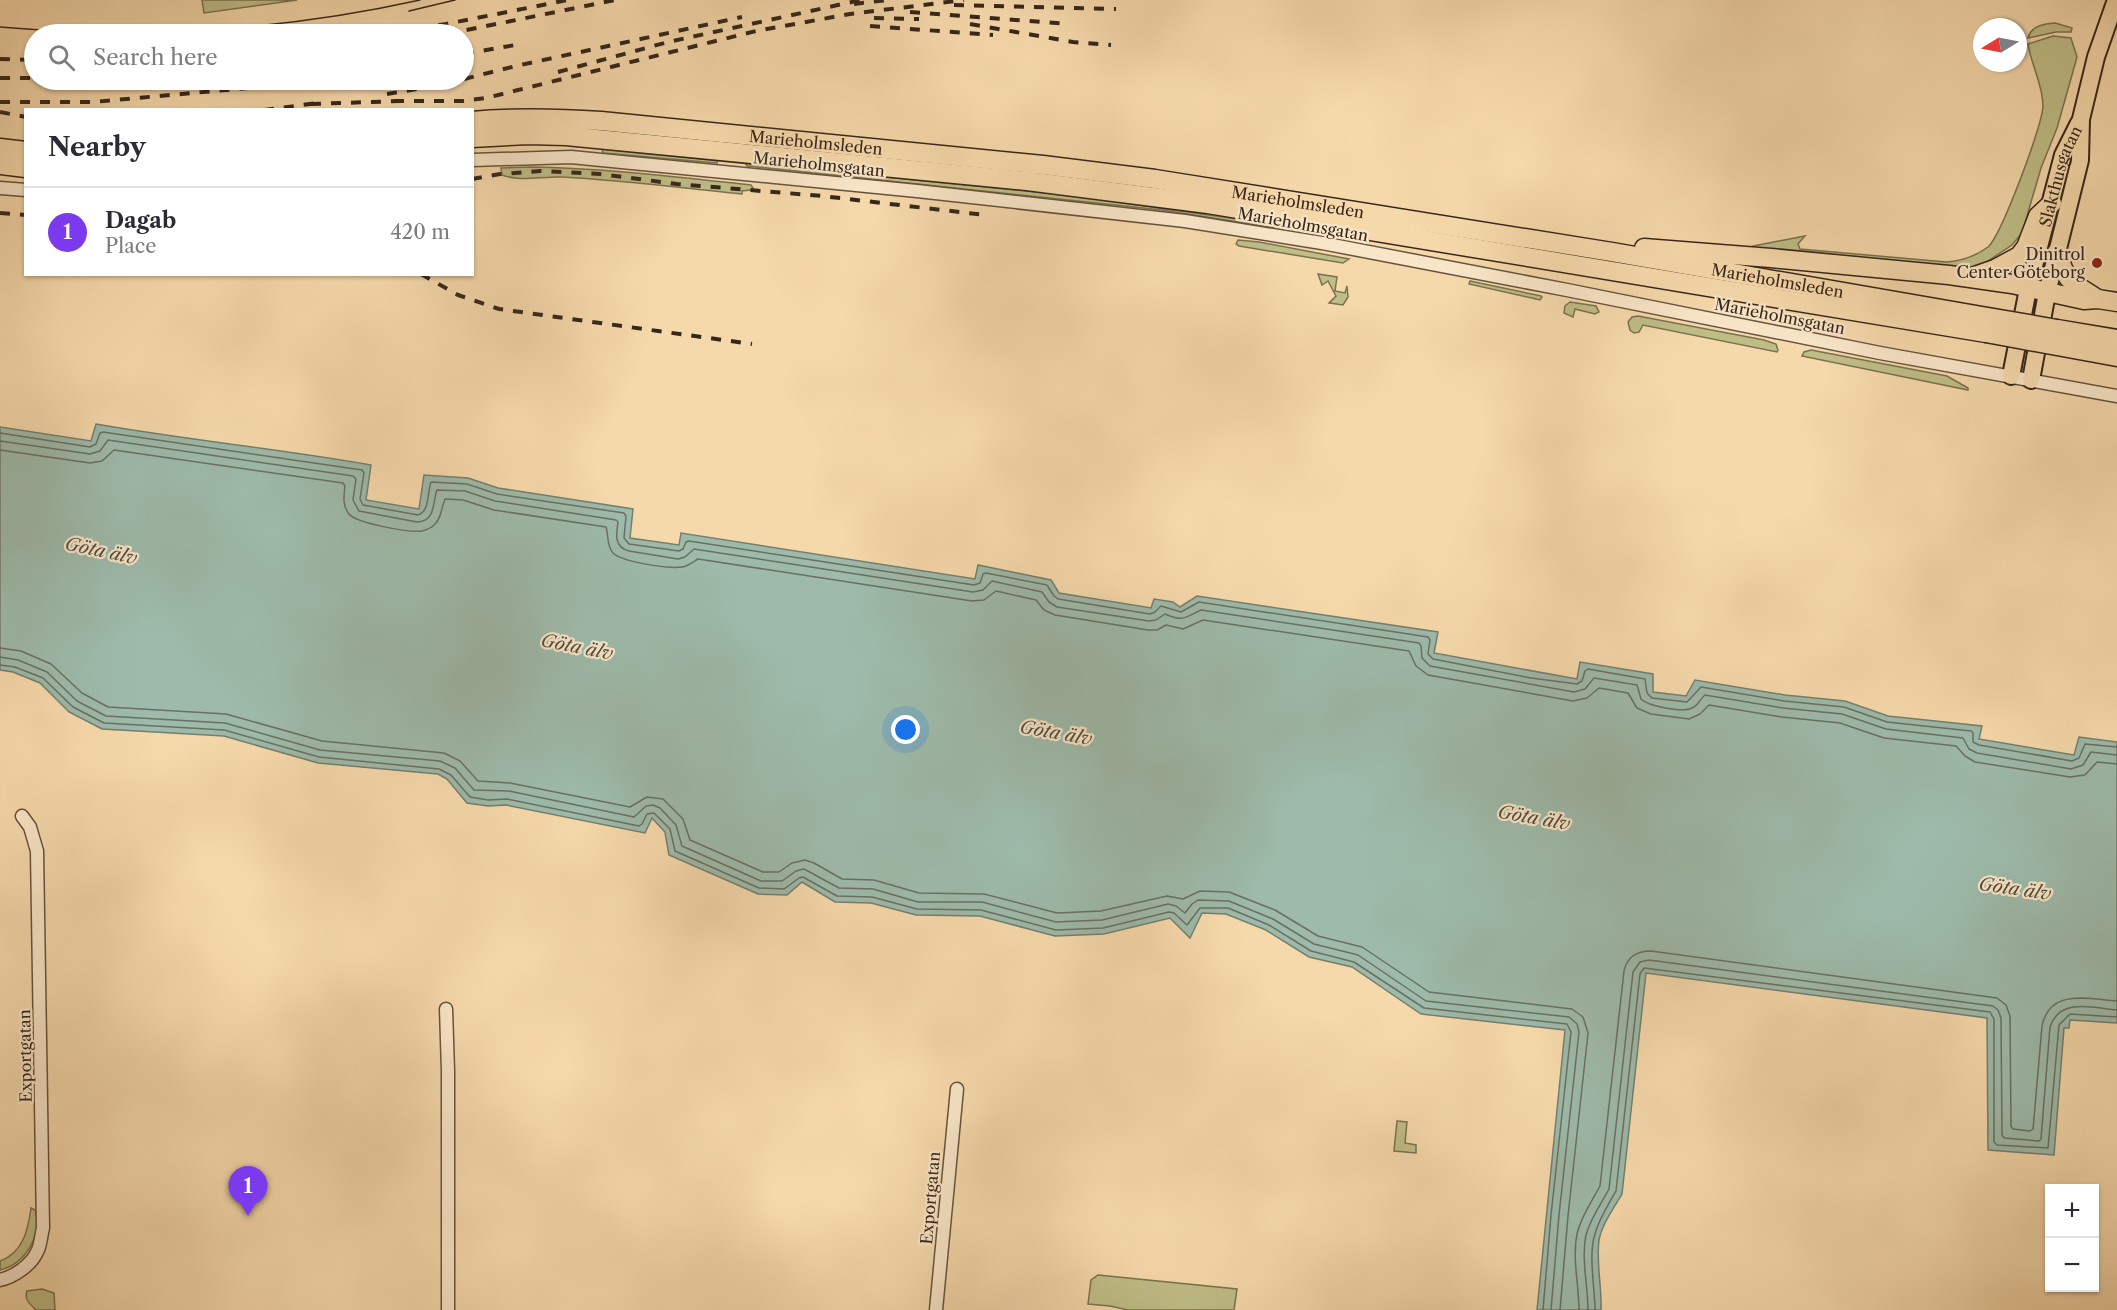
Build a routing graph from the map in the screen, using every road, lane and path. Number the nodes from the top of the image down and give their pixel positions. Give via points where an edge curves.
1 (2116, 0) edge
2 (2081, 119) junction
3 (474, 121) edge
4 (474, 138) edge
5 (0, 148) edge
6 (24, 151) edge
7 (474, 160) edge
8 (0, 165) edge
9 (24, 168) edge
10 (0, 188) edge
11 (24, 190) edge
12 (2052, 203) junction
13 (1612, 252) junction
14 (2057, 252) junction
15 (1971, 277) junction
16 (2028, 289) junction
17 (2047, 293) junction
18 (2098, 299) junction
19 (2117, 302) edge
20 (1987, 325) junction
21 (2057, 338) junction
22 (2117, 339) edge
23 (2117, 357) edge
24 (2011, 376) junction
25 (2031, 380) junction
26 (2117, 396) edge
27 (22, 816) dead end
28 (446, 1009) dead end
29 (957, 1089) dead end
30 (0, 1280) edge
31 (448, 1310) edge
32 (936, 1310) edge

1 - 2 main road, Slakthusgatan via 2096,57
2 - 12 main road, Slakthusgatan via 2063,155
2 - 14 main road, Slakthusgatan via 2080,160
3 - 13 highway, Marieholmsleden via 601,121 1043,165 1254,194
4 - 20 highway, Marieholmsleden via 576,137 1133,194 1659,280
5 - 6 highway
7 - 24 street, Marieholmsgatan via 571,157 1185,221 1322,243
8 - 9 highway
10 - 11 street
12 - 15 highway via 2038,216 2019,256
12 - 16 main road, Slakthusgatan
13 - 15 highway via 1663,248
13 - 20 highway, Marieholmsleden
14 - 17 main road, Slakthusgatan
14 - 18 highway via 2072,284
15 - 16 highway
16 - 17 highway
16 - 24 main road, Slakthusgatan
17 - 18 highway
17 - 25 main road, Slakthusgatan
18 - 19 highway
20 - 21 highway, Marieholmsleden, bridge
21 - 22 highway, Marieholmsleden
21 - 23 highway, Marieholmsleden
24 - 25 street, Marieholmsgatan
25 - 26 street, Marieholmsgatan
27 - 30 street, Exportgatan via 30,827 37,851 43,1228 37,1252 21,1270
28 - 31 street
29 - 32 street, Exportgatan

